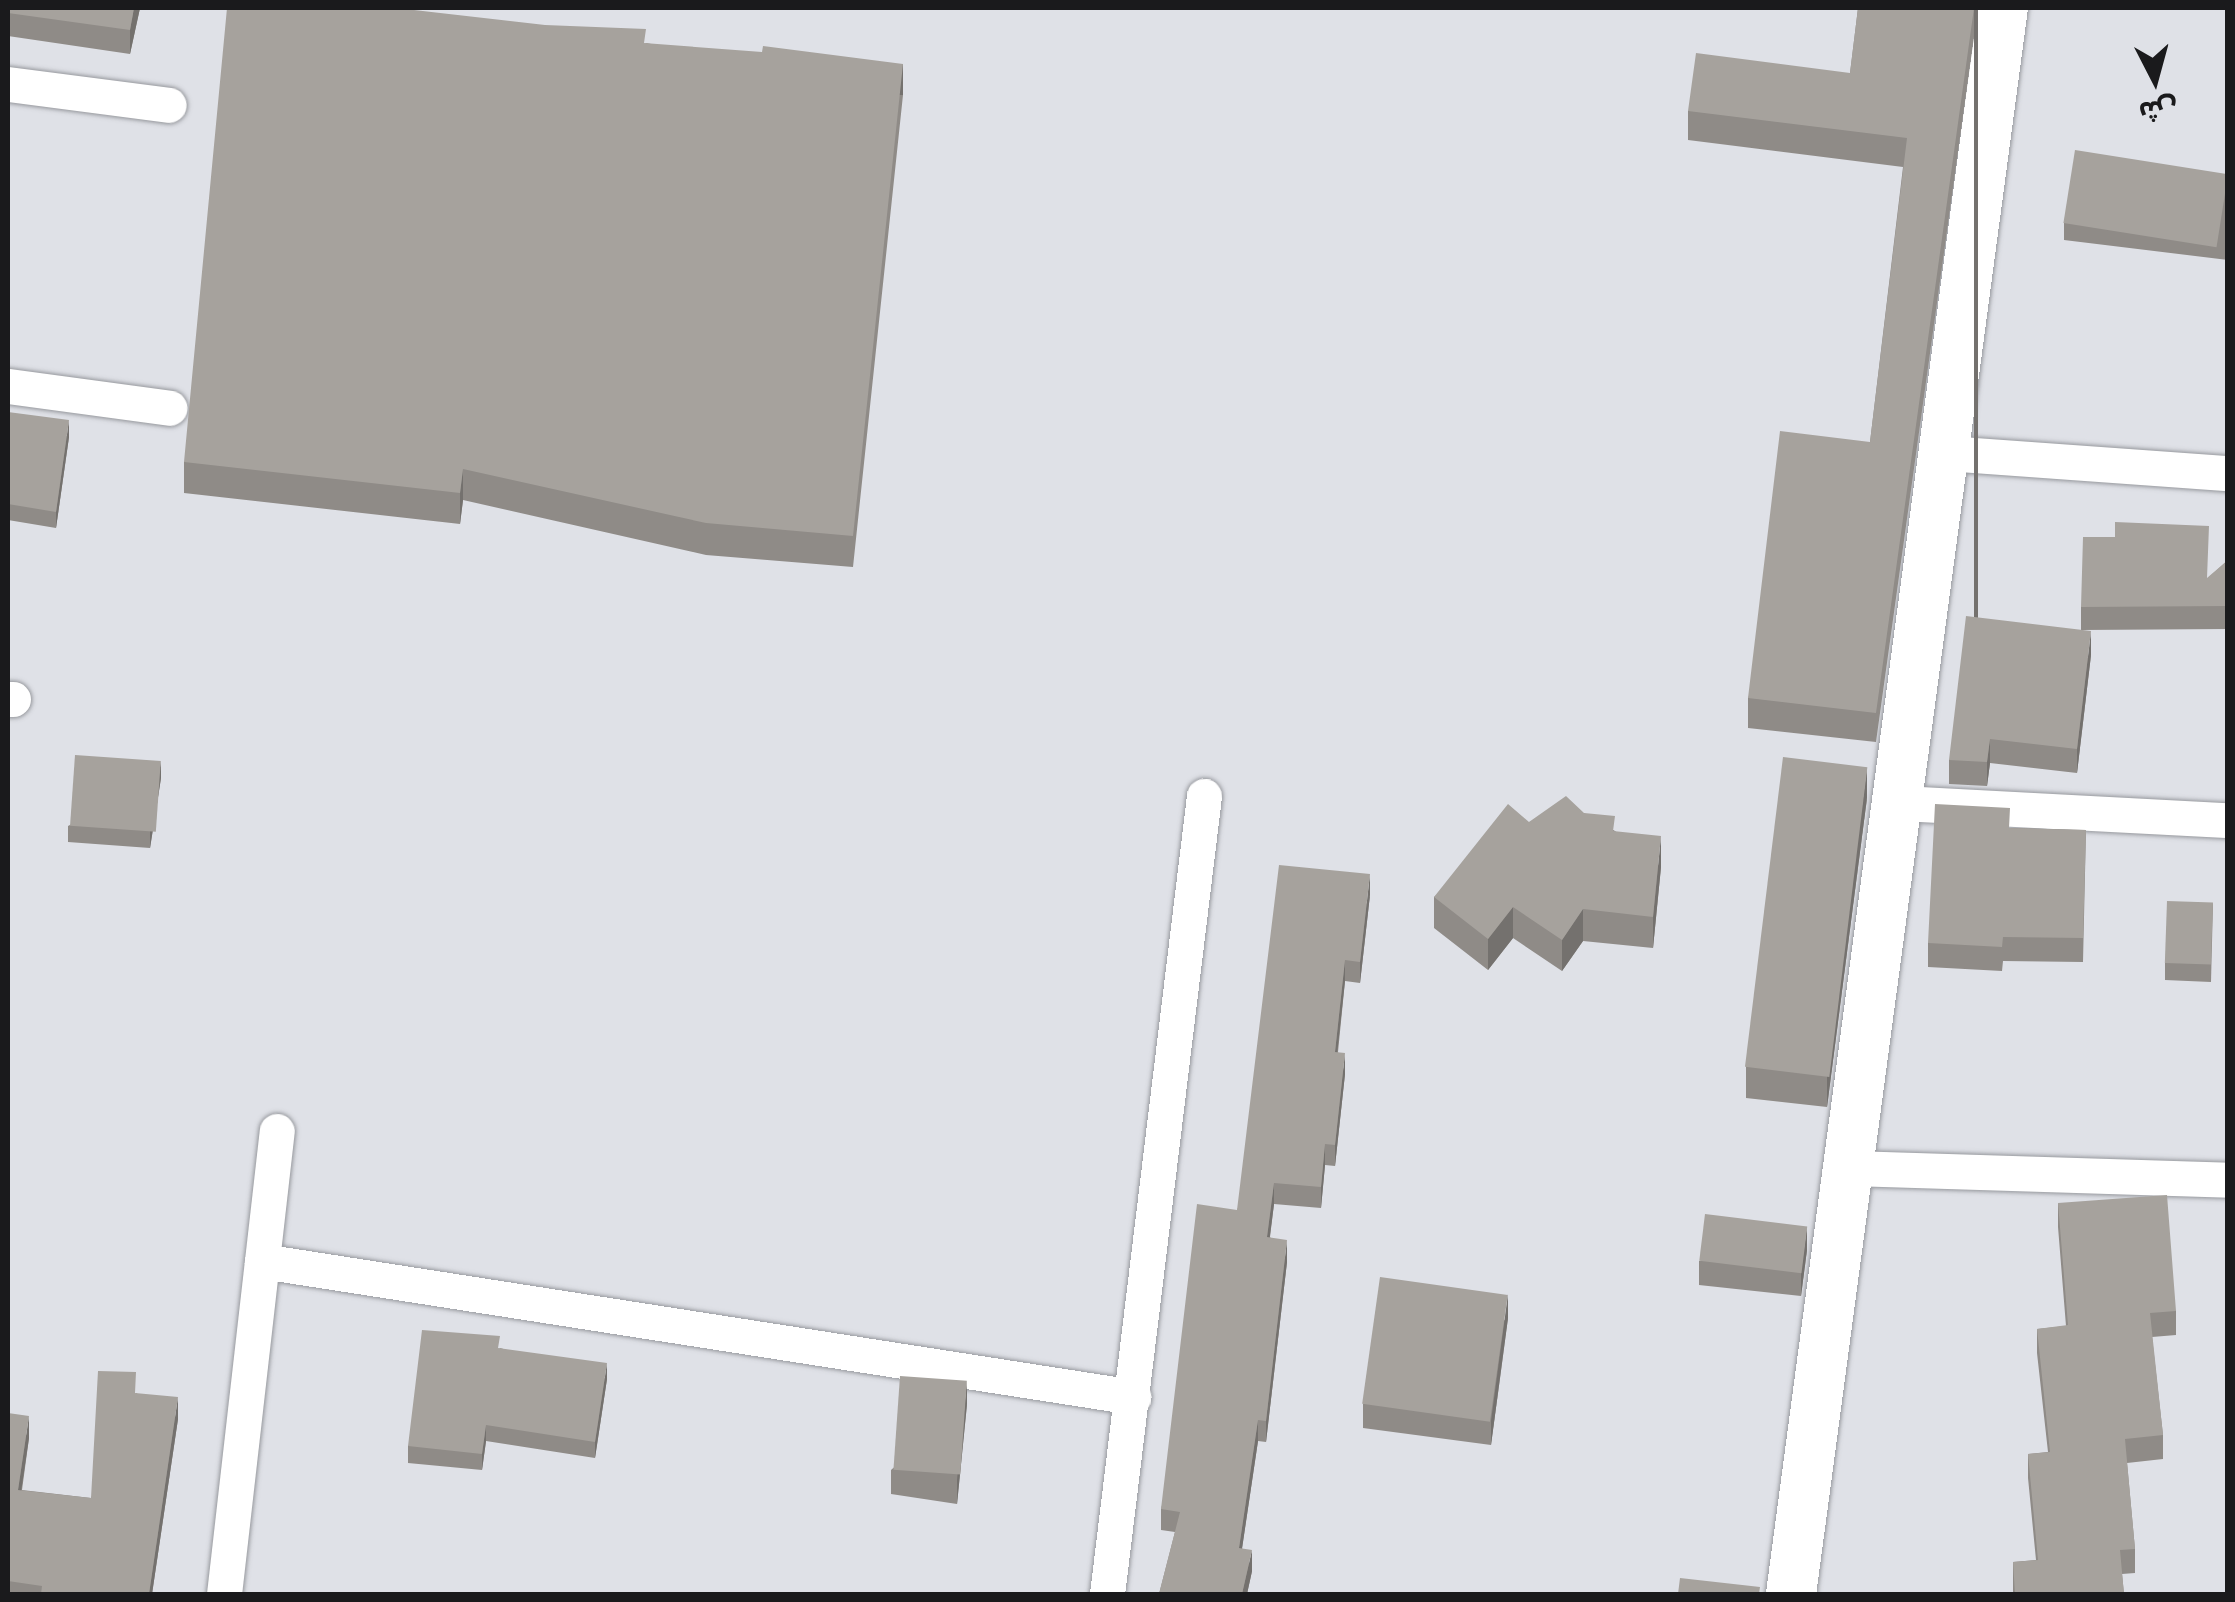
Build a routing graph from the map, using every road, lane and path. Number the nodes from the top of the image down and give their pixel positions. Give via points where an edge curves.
1 (2003, 8) edge
2 (8, 84) edge
3 (168, 104) dead end
4 (8, 386) edge
5 (170, 408) dead end
6 (1946, 453) junction
7 (2228, 473) edge
8 (1204, 796) dead end
9 (1899, 802) junction
10 (2228, 820) edge
11 (277, 1131) dead end
12 (1852, 1168) junction
13 (2228, 1180) edge
14 (262, 1261) junction
15 (1133, 1397) junction
16 (224, 1594) edge
17 (1107, 1594) edge
18 (1791, 1594) edge

1 - 6 main road
2 - 3 street
4 - 5 street
6 - 7 street
6 - 9 main road
8 - 15 street
9 - 10 street
9 - 12 main road
11 - 14 street
12 - 13 street
12 - 18 main road
14 - 15 street
14 - 16 street
15 - 17 street

